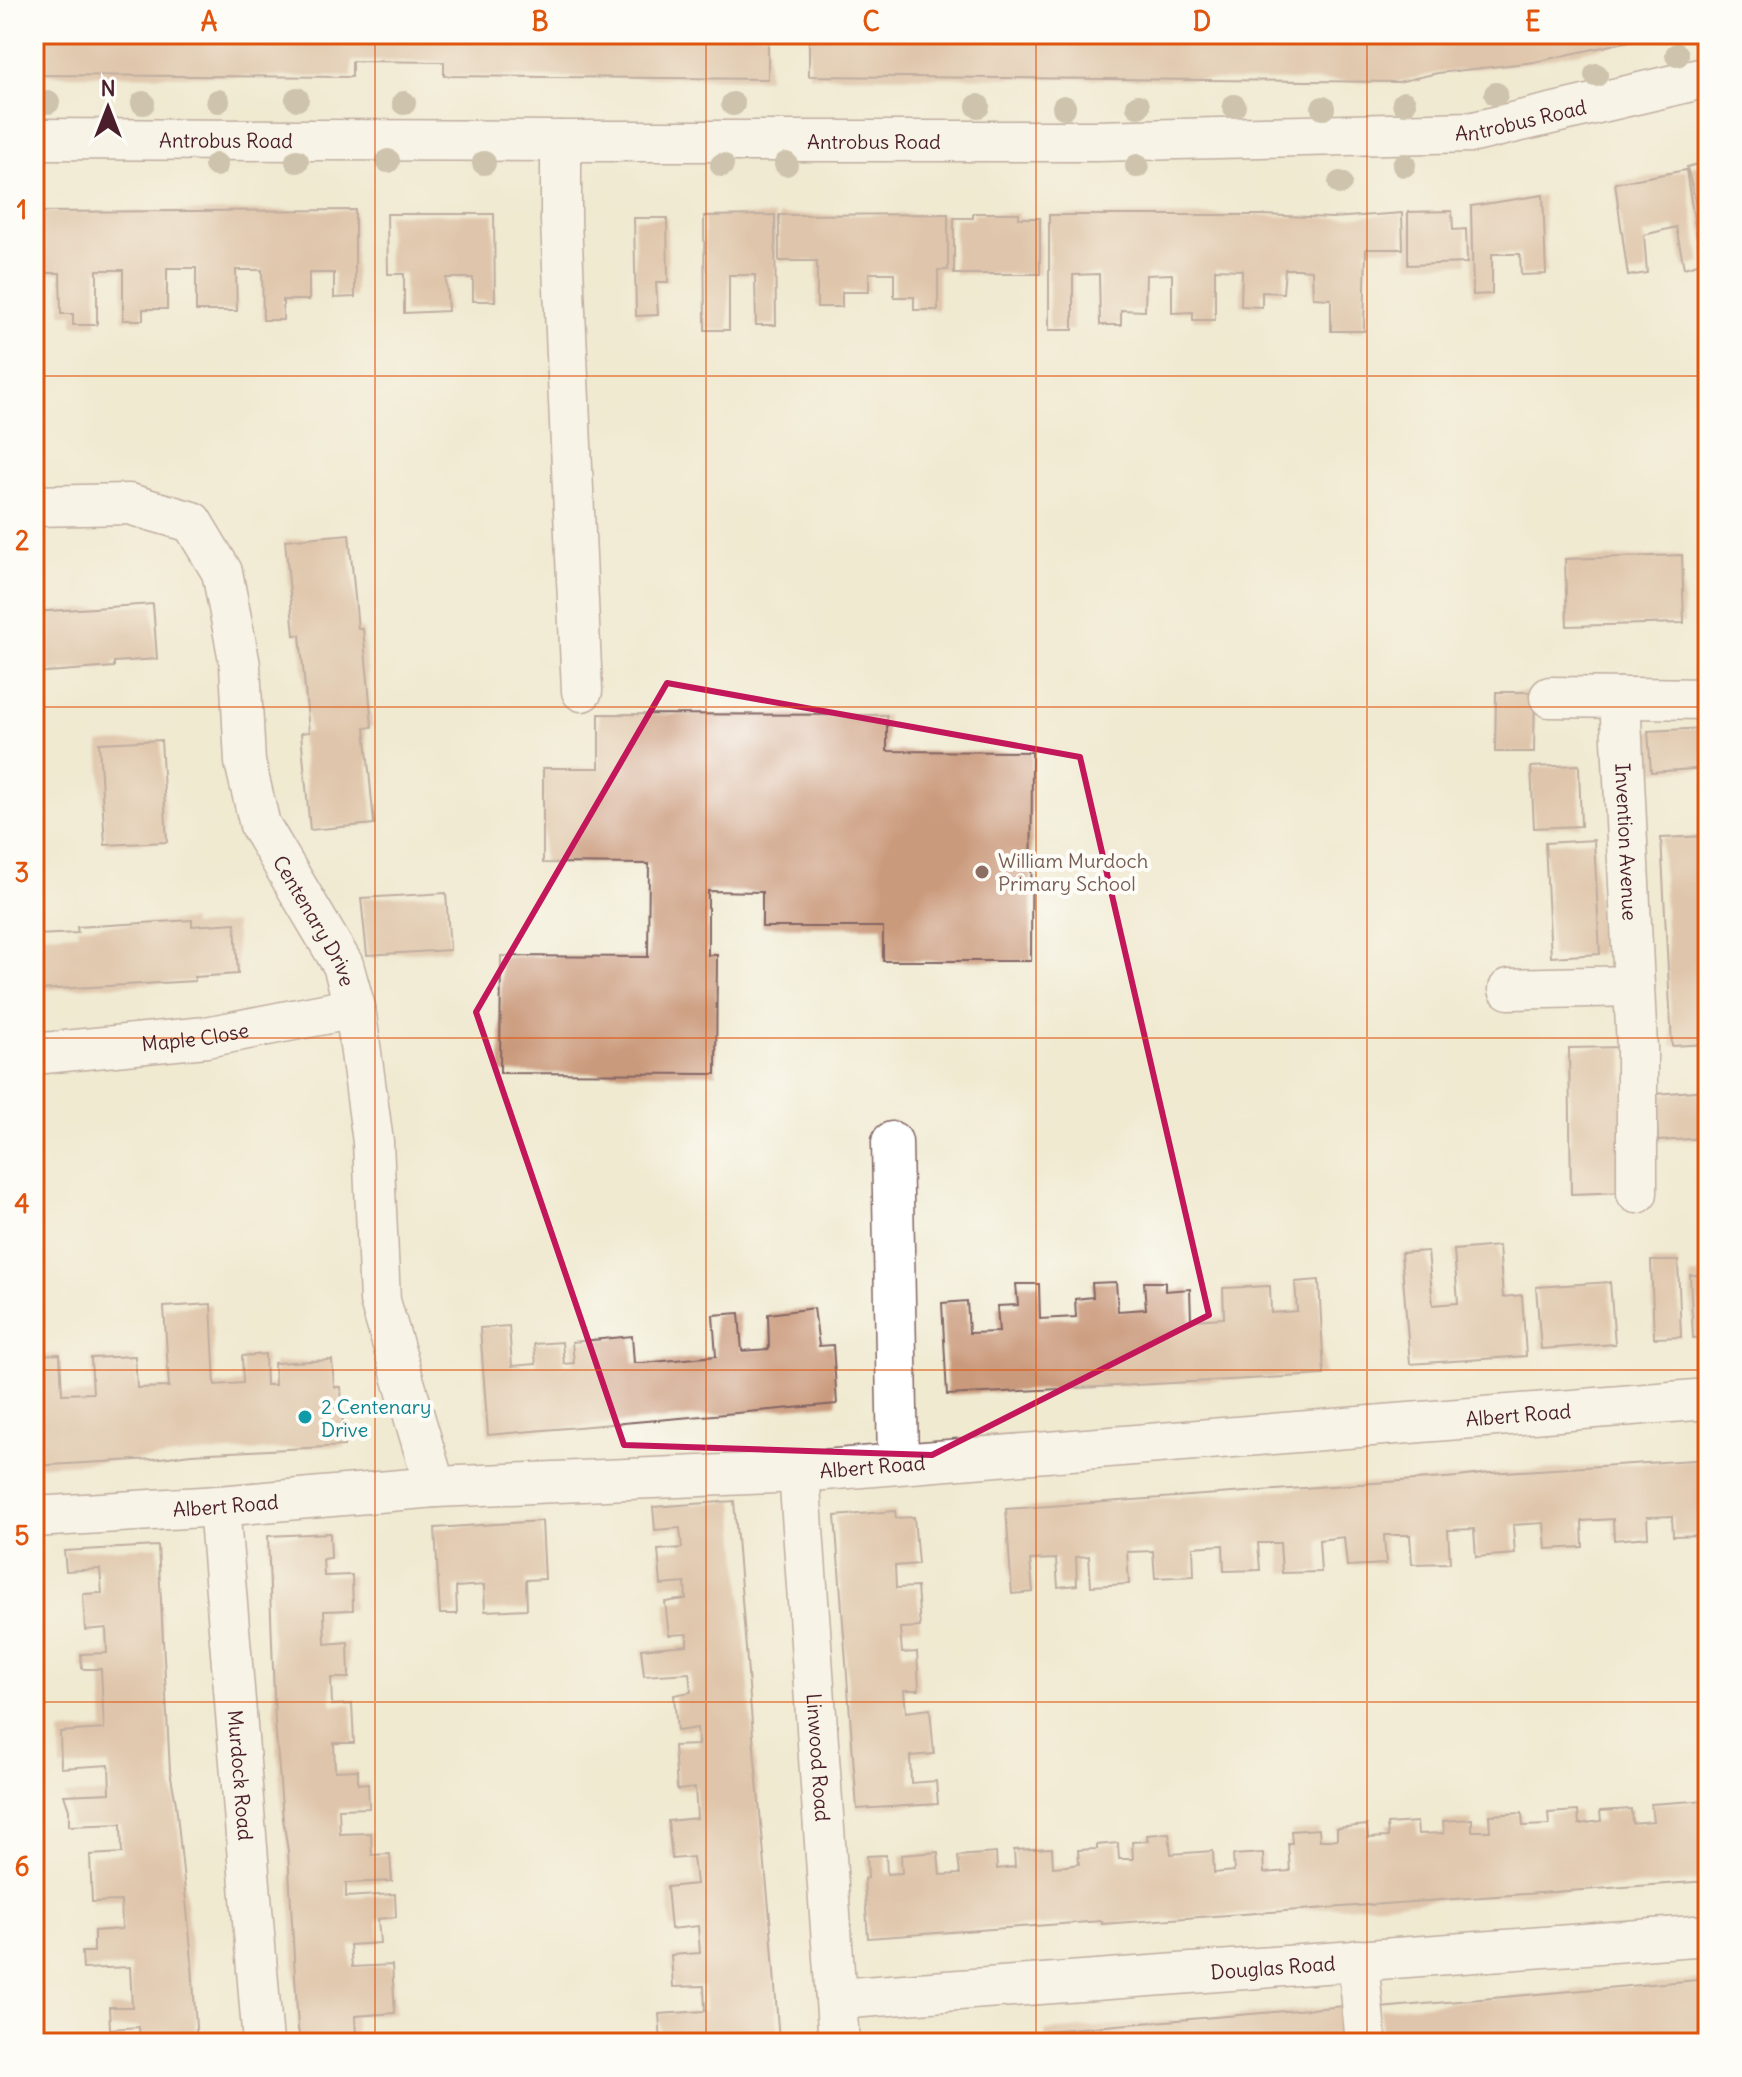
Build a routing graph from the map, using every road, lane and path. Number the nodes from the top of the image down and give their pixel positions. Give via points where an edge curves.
1 (1708, 77) edge
2 (34, 139) edge
3 (561, 141) junction
4 (34, 506) edge
5 (582, 691) dead end
6 (1550, 697) dead end
7 (1620, 698) junction
8 (1708, 699) edge
9 (1634, 986) junction
10 (1509, 989) dead end
11 (355, 1008) junction
12 (34, 1054) edge
13 (892, 1142) dead end
14 (1637, 1193) dead end
15 (1708, 1399) edge
16 (898, 1463) junction
17 (799, 1472) junction
18 (435, 1487) junction
19 (219, 1506) junction
20 (34, 1517) edge
21 (1708, 1935) edge
22 (1358, 1960) junction
23 (836, 1999) junction
24 (263, 2043) edge
25 (839, 2043) edge
26 (1366, 2043) edge

1 - 3 street, Antrobus Road via 1474,132 1096,141
2 - 3 street, Antrobus Road
3 - 5 street
4 - 11 street, Centenary Drive via 129,504 192,522 222,572 240,665 245,762 260,825 343,965
6 - 7 street
7 - 8 street
7 - 9 street, Invention Avenue
9 - 10 street
9 - 14 street, Invention Avenue
11 - 12 street, Maple Close via 206,1037
11 - 18 street, Centenary Drive via 373,1142 380,1301
13 - 16 street
15 - 16 street, Albert Road
16 - 17 street, Albert Road
17 - 18 street, Albert Road
17 - 23 street, Linwood Road
18 - 19 street, Albert Road
19 - 20 street, Albert Road
19 - 24 street, Murdock Road
21 - 22 street, Douglas Road
22 - 23 street, Douglas Road
22 - 26 street
23 - 25 street, Linwood Road

